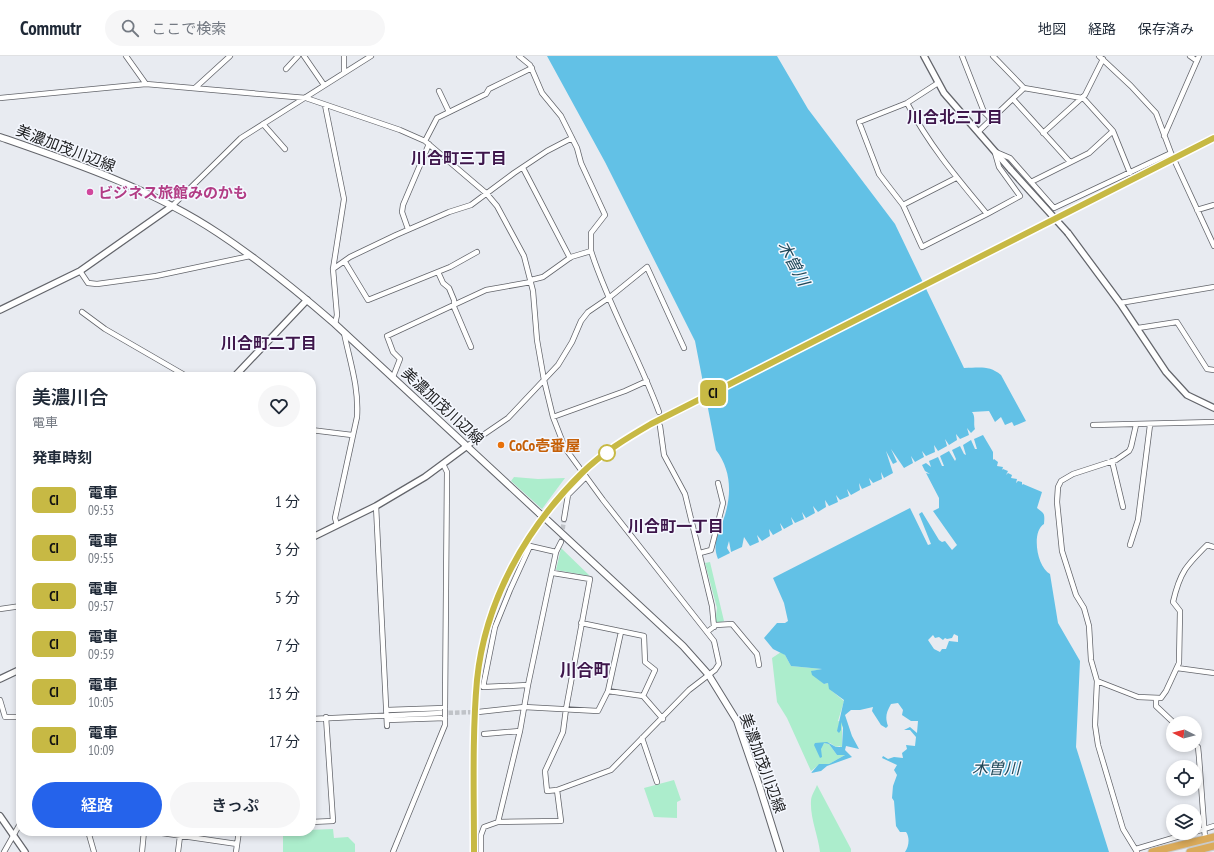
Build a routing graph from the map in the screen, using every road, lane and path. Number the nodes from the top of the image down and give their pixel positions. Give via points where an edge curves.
1 (126, 56) edge
2 (230, 56) edge
3 (298, 56) edge
4 (304, 56) edge
5 (344, 56) edge
6 (371, 56) edge
7 (519, 56) edge
8 (924, 56) edge
9 (962, 56) edge
10 (994, 56) edge
11 (1190, 56) edge
12 (1101, 57) edge
13 (1198, 59) edge
14 (532, 68) junction
15 (286, 69) dead end
16 (344, 72) junction
17 (938, 83) junction
18 (146, 84) junction
19 (324, 85) junction
20 (195, 88) junction
21 (1024, 88) junction
22 (439, 91) dead end
23 (0, 98) edge
24 (306, 98) junction
25 (1082, 98) junction
26 (1013, 99) junction
27 (907, 103) junction
28 (325, 105) junction
29 (449, 112) junction
30 (991, 119) junction
31 (263, 124) junction
32 (1113, 131) junction
33 (978, 132) junction
34 (1044, 133) junction
35 (1164, 136) junction
36 (0, 137) edge
37 (572, 138) junction
38 (425, 141) junction
39 (429, 144) junction
40 (285, 149) dead end
41 (995, 152) junction
42 (1172, 153) junction
43 (1070, 162) junction
44 (523, 168) junction
45 (1130, 173) junction
46 (956, 178) junction
47 (1031, 182) junction
48 (486, 193) junction
49 (903, 205) junction
50 (1214, 205) edge
51 (171, 207) junction
52 (1197, 210) junction
53 (987, 214) junction
54 (408, 229) junction
55 (1214, 246) edge
56 (591, 251) junction
57 (477, 252) dead end
58 (250, 256) junction
59 (570, 258) junction
60 (345, 262) junction
61 (333, 269) junction
62 (80, 271) junction
63 (438, 272) junction
64 (531, 281) junction
65 (1214, 287) edge
66 (610, 297) junction
67 (307, 300) junction
68 (1120, 302) junction
69 (454, 305) junction
70 (0, 310) edge
71 (82, 312) dead end
72 (336, 324) junction
73 (1138, 328) junction
74 (344, 333) junction
75 (470, 347) dead end
76 (684, 348) dead end
77 (1214, 370) edge
78 (179, 372) edge
79 (239, 372) edge
80 (393, 377) junction
81 (544, 380) junction
82 (647, 381) junction
83 (1214, 408) edge
84 (659, 412) dead end
85 (553, 417) junction
86 (1214, 422) edge
87 (1093, 425) dead end
88 (1136, 425) junction
89 (1150, 425) junction
90 (660, 426) dead end
91 (316, 431) edge
92 (352, 435) junction
93 (467, 446) junction
94 (1112, 461) junction
95 (443, 464) junction
96 (586, 477) junction
97 (718, 483) dead end
98 (376, 506) junction
99 (1124, 507) dead end
100 (564, 519) tunnel mouth
101 (338, 525) junction
102 (316, 536) edge
103 (561, 542) tunnel mouth
104 (1130, 545) dead end
105 (1214, 547) edge
106 (556, 552) junction
107 (700, 554) junction
108 (553, 573) junction
109 (16, 607) edge
110 (0, 609) edge
111 (581, 623) junction
112 (714, 627) junction
113 (621, 632) junction
114 (707, 632) junction
115 (759, 665) dead end
116 (1177, 668) junction
117 (16, 671) edge
118 (1214, 673) edge
119 (708, 674) junction
120 (0, 678) edge
121 (1097, 682) junction
122 (528, 685) junction
123 (608, 691) junction
124 (643, 696) junction
125 (1156, 699) junction
126 (0, 700) edge
127 (524, 707) junction
128 (566, 709) junction
129 (478, 712) tunnel mouth
130 (445, 713) junction
131 (387, 715) junction
132 (1167, 716) edge
133 (16, 717) edge
134 (326, 717) junction
135 (316, 718) edge
136 (663, 719) junction
137 (387, 726) dead end
138 (520, 731) junction
139 (484, 734) dead end
140 (642, 738) junction
141 (1198, 752) edge
142 (658, 782) dead end
143 (557, 790) junction
144 (0, 816) edge
145 (316, 822) edge
146 (498, 822) junction
147 (1214, 826) edge
148 (1204, 829) junction
149 (16, 830) edge
150 (13, 834) junction
151 (89, 836) edge
152 (144, 836) edge
153 (180, 836) joint
154 (238, 836) edge
155 (1214, 836) edge
156 (1205, 838) junction
157 (1168, 840) edge
158 (237, 844) junction
159 (1214, 846) edge
160 (1137, 850) edge
161 (1206, 850) edge
162 (4, 852) edge
163 (25, 852) edge
164 (94, 852) edge
165 (142, 852) edge
166 (178, 852) edge
167 (236, 852) edge
168 (393, 852) edge
169 (481, 852) edge
170 (780, 852) edge
171 (1152, 852) edge
172 (1190, 852) edge

1 - 18 street
2 - 20 street
3 - 15 street
4 - 19 street
5 - 16 street
6 - 16 street
7 - 14 street
8 - 17 street
9 - 30 street via 984,112
10 - 21 street
11 - 13 street
12 - 25 street
12 - 35 street via 1156,113
13 - 35 street
14 - 29 street
14 - 37 street via 542,94 561,116
16 - 19 street
17 - 27 street
17 - 33 street
18 - 20 street
18 - 23 street
19 - 24 street
20 - 24 street
21 - 25 street
21 - 26 street
22 - 29 street
24 - 28 street
24 - 31 street
25 - 32 street
25 - 34 street
26 - 30 street
26 - 34 street
27 - 46 street via 928,141
27 - 49 street via 859,122 879,174
28 - 38 street
28 - 61 street via 344,199
29 - 38 street via 437,118
30 - 33 street
31 - 40 street
31 - 51 street via 241,138
32 - 43 street via 1089,152
32 - 45 street
33 - 41 street
34 - 43 street
35 - 42 street
36 - 51 main road, 美濃加茂川辺線 via 94,170
37 - 44 street
37 - 56 street via 605,215 591,233
38 - 39 street
39 - 48 street
39 - 54 street via 403,205 402,212
41 - 47 street via 1010,158
41 - 53 street via 999,167 1020,196
41 - 68 street, bridge via 1068,233
42 - 45 street
42 - 52 street
43 - 47 street
44 - 48 street
44 - 59 street
45 - 47 street via 1054,208
46 - 49 street
46 - 53 street
48 - 54 street via 471,205
48 - 64 street via 497,206 524,256
49 - 53 street via 922,247
50 - 52 street
51 - 58 main road, 美濃加茂川辺線 via 218,233
51 - 62 street
52 - 55 street
54 - 60 street via 350,257
56 - 59 street
56 - 66 street
57 - 63 street
58 - 62 street via 156,276 97,284 88,283
58 - 67 main road, 美濃加茂川辺線
59 - 64 street via 543,277
60 - 61 street
60 - 63 street via 368,300
61 - 72 street
62 - 70 street
63 - 69 street via 443,283 449,288
64 - 69 street via 486,290
64 - 81 street
65 - 68 street
66 - 76 street via 647,267
66 - 81 street via 584,316 558,365
66 - 82 street
67 - 72 main road, 美濃加茂川辺線
67 - 79 street
68 - 73 street
69 - 75 street
69 - 80 street via 387,336 393,352 400,359
71 - 78 street via 105,329
72 - 74 main road, 美濃加茂川辺線
73 - 77 street via 1177,322 1207,369
73 - 83 street via 1179,388 1187,395
74 - 80 main road, 美濃加茂川辺線
74 - 92 street via 355,373 358,401
80 - 93 main road, 美濃加茂川辺線
81 - 85 street
81 - 93 street via 508,418
82 - 84 street
82 - 85 street
85 - 96 street via 565,448
86 - 89 street
87 - 88 street
88 - 89 street
88 - 94 street via 1131,447
89 - 104 street via 1138,520
90 - 107 street via 664,455 685,494
91 - 92 street
92 - 101 street via 334,518
93 - 95 street
93 - 119 main road, 美濃加茂川辺線 via 678,641
94 - 99 street
94 - 121 street via 1073,474 1061,481 1058,487 1062,551 1089,626 1091,660
95 - 98 street
95 - 130 street via 448,472
96 - 100 street via 568,495
96 - 114 street
97 - 107 street via 723,503 711,550
98 - 101 street
98 - 131 street
101 - 102 street
103 - 106 street
105 - 116 street via 1207,545 1185,567 1177,585 1173,602 1180,611
106 - 108 street
106 - 122 street via 530,546 496,627 483,687
107 - 112 street
108 - 111 street via 590,579
108 - 122 street
109 - 110 street
111 - 113 street
111 - 128 street
112 - 114 street
112 - 115 street via 732,624 757,654
113 - 123 street
113 - 124 street via 644,636 645,662 655,670
114 - 119 street via 714,641 719,664
116 - 118 street
116 - 125 street via 1166,691 1161,698
117 - 120 street
119 - 136 street
119 - 170 main road, 美濃加茂川辺線 via 737,720
121 - 125 street via 1138,697
121 - 160 street via 1095,725 1098,745 1123,829
122 - 127 street
123 - 124 street
123 - 128 street via 598,711
124 - 136 street
125 - 132 street via 1156,706
126 - 133 street via 5,717
127 - 128 street
127 - 129 street
127 - 138 street
128 - 143 street via 563,732 544,771 547,791
130 - 131 street
130 - 131 street
130 - 168 street via 445,725
131 - 134 street
131 - 137 street
134 - 135 street
134 - 145 street via 333,821
136 - 140 street
138 - 139 street
138 - 146 street
140 - 142 street
140 - 143 street via 611,770
141 - 148 street
143 - 146 street via 561,821
144 - 150 street
146 - 169 street via 484,827 481,835
147 - 148 street
148 - 156 street
149 - 150 street
150 - 162 street
150 - 163 street
151 - 164 street
152 - 165 street
153 - 158 street
153 - 166 street
154 - 158 street
155 - 156 highway
156 - 171 highway
157 - 160 street
158 - 167 street
159 - 161 highway
161 - 172 highway

